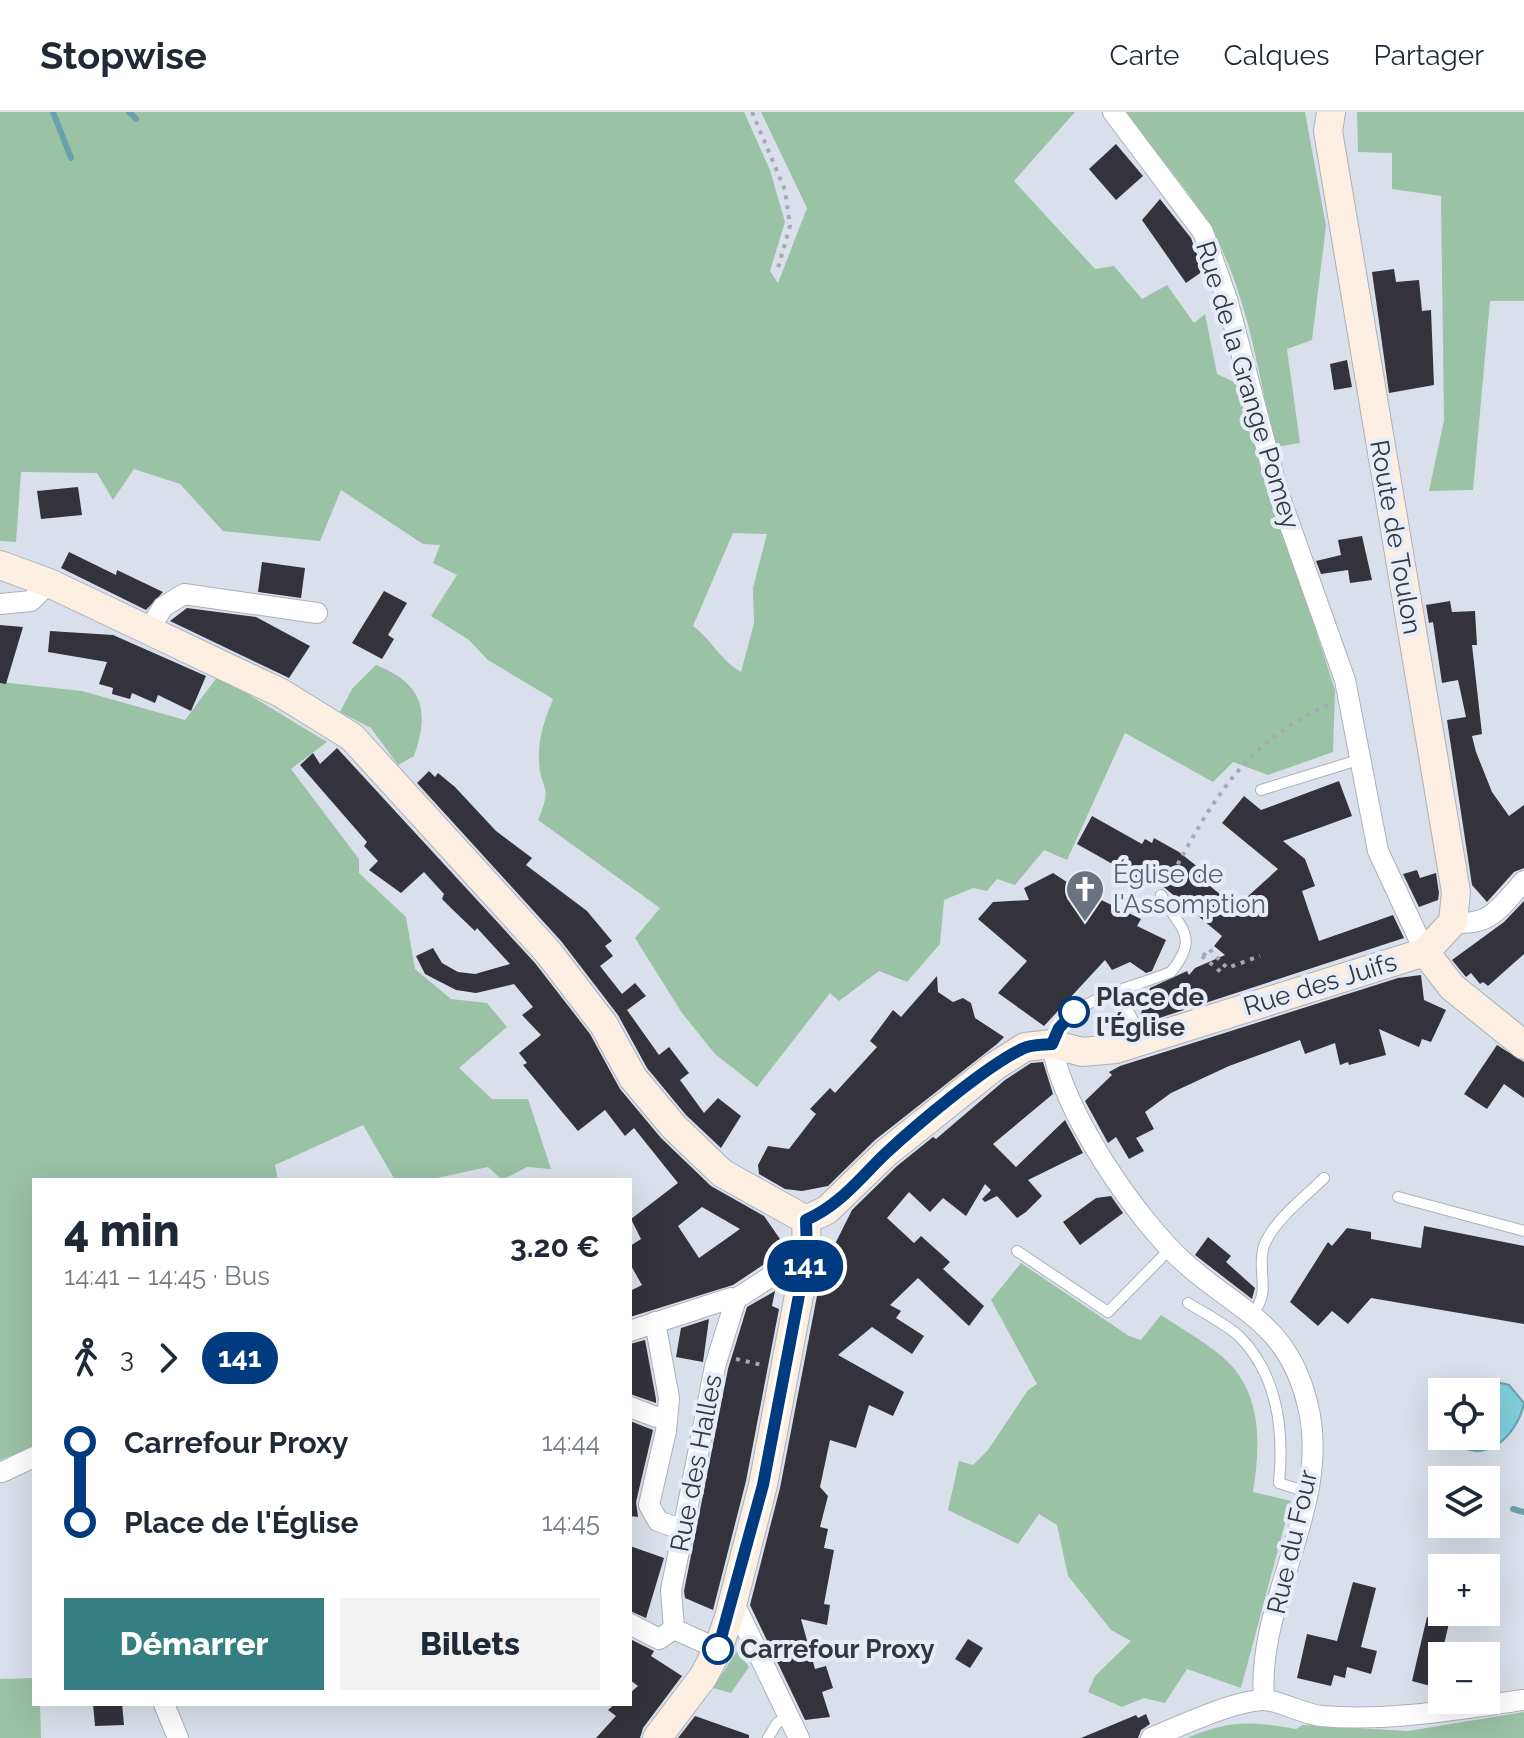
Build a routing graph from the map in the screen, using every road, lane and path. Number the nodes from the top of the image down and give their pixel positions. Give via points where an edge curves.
1 (752, 112) edge
2 (1113, 112) edge
3 (1331, 112) edge
4 (778, 268) dead end
5 (0, 565) edge
6 (49, 583) junction
7 (0, 604) edge
8 (317, 613) dead end
9 (149, 630) junction
10 (1346, 688) junction
11 (1358, 760) junction
12 (1261, 790) dead end
13 (1524, 881) edge
14 (1161, 895) joint
15 (1453, 922) junction
16 (1185, 950) junction
17 (1425, 952) junction
18 (1203, 956) junction
19 (1260, 956) dead end
20 (1222, 973) dead end
21 (1118, 992) junction
22 (1156, 1034) junction
23 (1524, 1045) edge
24 (1039, 1046) junction
25 (1324, 1178) dead end
26 (1398, 1197) dead end
27 (806, 1220) junction
28 (1524, 1231) edge
29 (1170, 1249) junction
30 (1017, 1251) dead end
31 (807, 1253) junction
32 (736, 1299) junction
33 (1188, 1303) dead end
34 (1253, 1313) junction
35 (655, 1322) junction
36 (632, 1330) edge
37 (718, 1355) junction
38 (784, 1371) junction
39 (632, 1408) edge
40 (666, 1417) junction
41 (32, 1458) edge
42 (1, 1472) edge
43 (1307, 1492) junction
44 (683, 1530) junction
45 (733, 1601) junction
46 (632, 1625) edge
47 (674, 1629) junction
48 (718, 1649) junction
49 (1264, 1699) junction
50 (1524, 1700) edge
51 (165, 1706) edge
52 (788, 1717) junction
53 (178, 1738) edge
54 (657, 1738) edge
55 (768, 1738) edge
56 (799, 1738) edge
57 (1151, 1738) edge

1 - 4 path via 785,190 790,226
2 - 10 street, Rue de la Grange Pomey via 1203,232 1227,299 1278,492
3 - 15 main road, Route de Toulon via 1328,131 1456,892
5 - 6 main road
6 - 7 street via 31,601
6 - 9 main road
8 - 9 street via 184,594 163,607
9 - 27 main road via 281,693 352,737 548,952 604,1025 633,1078 674,1127 739,1185
10 - 11 street, Rue de la Grange Pomey
10 - 14 path via 1233,772
11 - 12 lane
11 - 17 street, Rue de la Grange Pomey via 1378,851
13 - 15 street via 1486,920 1476,925
14 - 16 lane via 1185,929
15 - 17 main road
16 - 18 path
16 - 21 lane via 1171,972
17 - 22 main road, Rue des Juifs
17 - 23 main road via 1452,987
18 - 19 path via 1209,949 1227,968
18 - 20 path
21 - 22 lane
21 - 24 lane via 1078,1008
22 - 24 main road via 1116,1049 1082,1052
24 - 27 main road via 995,1066 886,1153 849,1193
24 - 29 street, Rue du Four via 1129,1201
25 - 34 lane via 1269,1236 1263,1249 1264,1293
26 - 28 lane
27 - 31 main road
29 - 30 lane via 1108,1312
29 - 34 street, Rue du Four
31 - 32 street
31 - 38 main road
32 - 35 street
32 - 37 street, Rue des Halles
33 - 43 lane via 1239,1337 1259,1363 1279,1418 1279,1483
34 - 43 street, Rue du Four via 1283,1348 1308,1404 1312,1436
35 - 36 street
35 - 40 street via 669,1398
37 - 38 path
37 - 44 street, Rue des Halles
38 - 45 main road via 763,1485
39 - 40 street
40 - 44 street via 649,1505 658,1521
41 - 42 street
43 - 49 street, Rue du Four via 1265,1655
44 - 47 street, Rue des Halles via 671,1590
45 - 48 main road
45 - 52 street
46 - 47 street via 659,1639
47 - 48 street
48 - 54 main road
49 - 50 street via 1319,1716 1365,1717 1422,1715
49 - 57 street
51 - 53 street
52 - 55 lane
52 - 56 street

